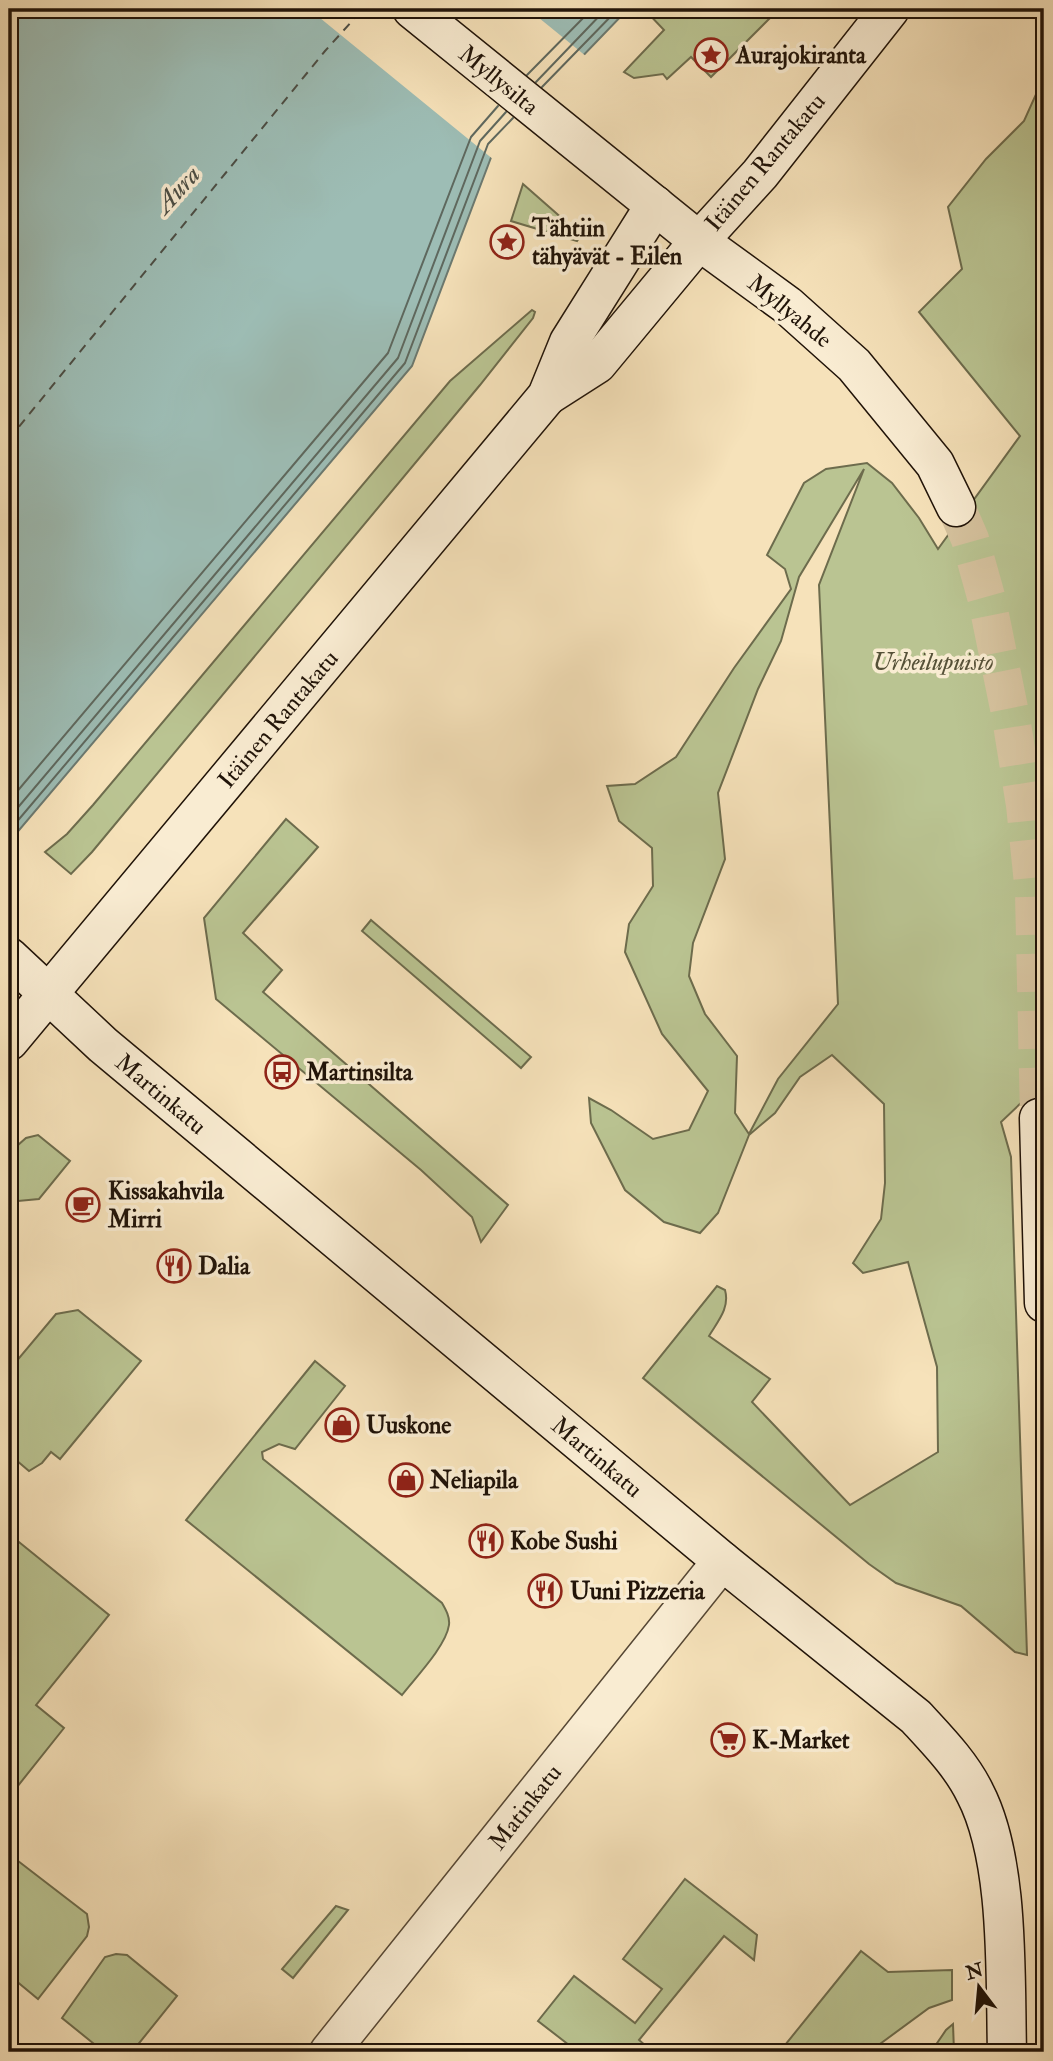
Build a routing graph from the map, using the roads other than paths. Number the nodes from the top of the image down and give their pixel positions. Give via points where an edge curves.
1 (412, 9) edge
2 (890, 9) edge
3 (586, 151) joint
4 (655, 205) junction
5 (699, 241) junction
6 (547, 396) junction
7 (956, 507) tunnel mouth
8 (9, 957) edge
9 (49, 995) junction
10 (9, 1041) edge
11 (1039, 1118) dead end
12 (1044, 1303) edge
13 (722, 1561) junction
14 (329, 2052) edge
15 (1007, 2052) edge

1 - 3 main road, Myllysilta
2 - 5 main road, Itäinen Rantakatu via 760,174
3 - 4 main road, Myllyahde
4 - 5 main road, Myllyahde
4 - 6 main road, Itäinen Rantakatu via 569,342
5 - 6 main road, Itäinen Rantakatu via 597,364
5 - 7 main road, Myllyahde via 788,305 854,365 935,464
6 - 9 main road, Itäinen Rantakatu
8 - 9 main road, Martinkatu
9 - 10 main road, Itäinen Rantakatu
9 - 13 main road, Martinkatu via 103,1045
11 - 12 main road
13 - 14 main road, Matinkatu
13 - 15 main road, Martinkatu via 916,1717 975,1792 991,1831 1001,1898

